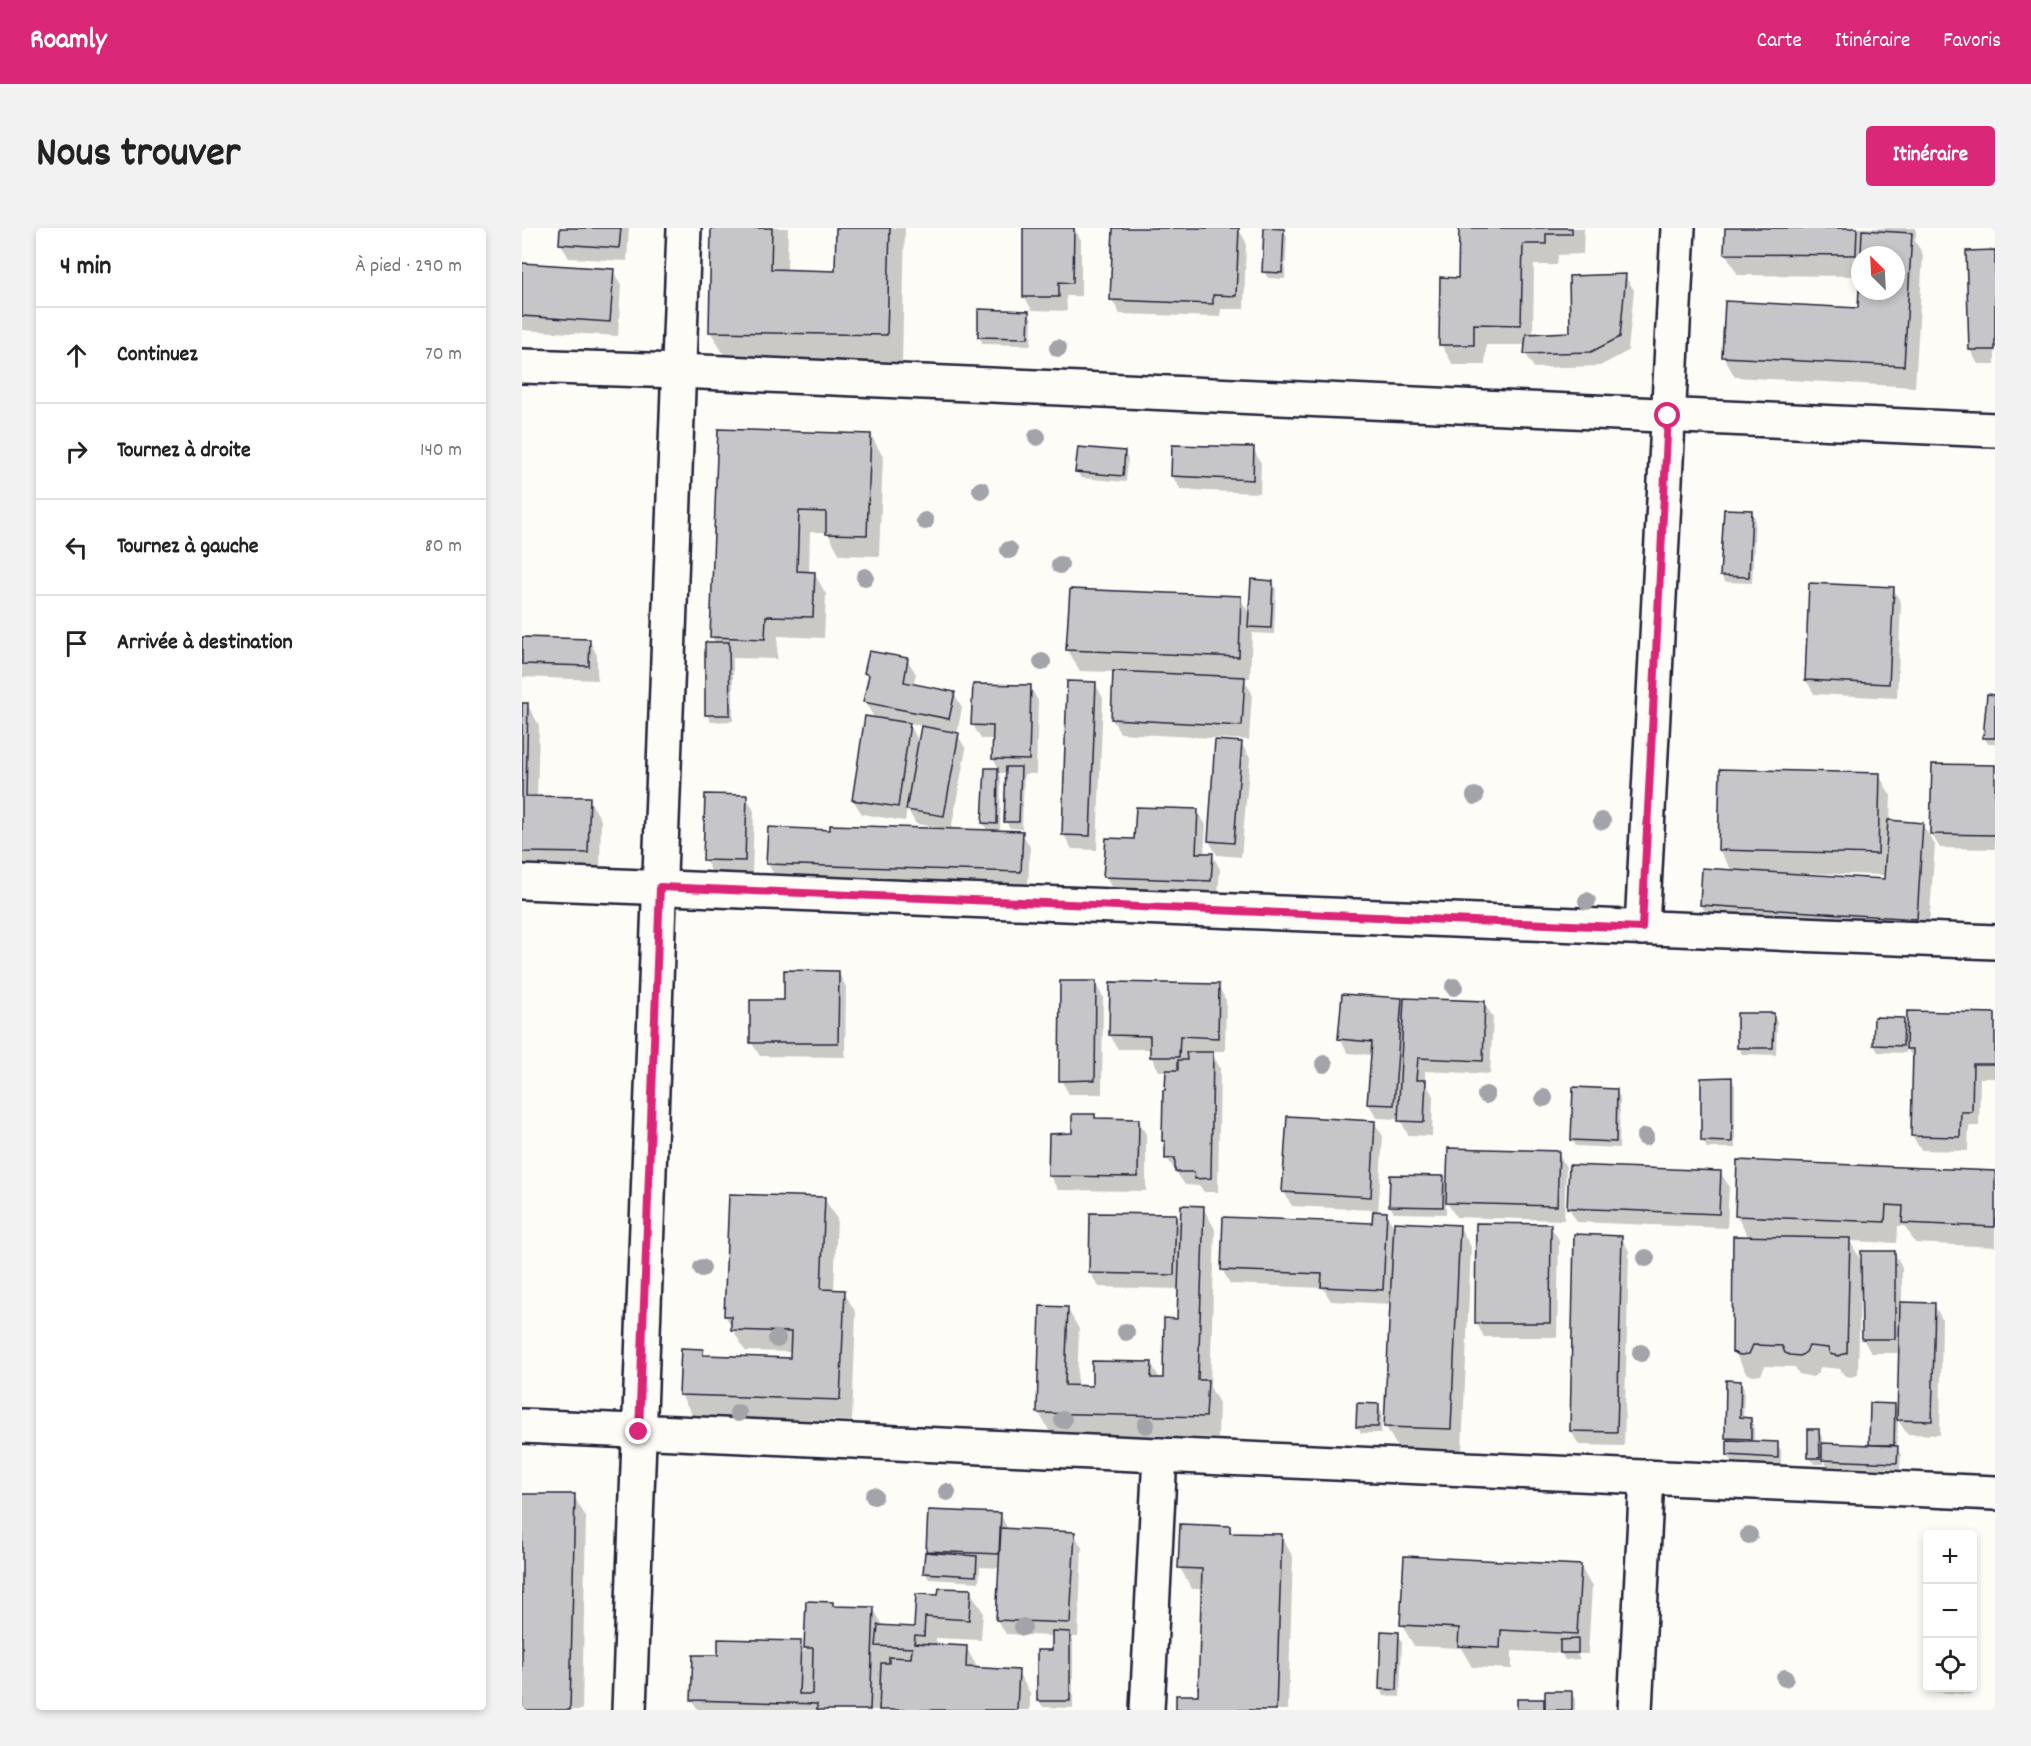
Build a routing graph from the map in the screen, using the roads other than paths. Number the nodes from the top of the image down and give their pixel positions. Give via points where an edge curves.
1 (684, 228) edge
2 (1678, 228) edge
3 (522, 366) edge
4 (679, 371) junction
5 (1668, 416) junction
6 (1995, 430) edge
7 (522, 882) edge
8 (660, 887) junction
9 (1642, 928) junction
10 (1995, 942) edge
11 (522, 1426) edge
12 (639, 1432) junction
13 (1160, 1455) junction
14 (1647, 1477) junction
15 (1995, 1493) edge
16 (629, 1710) edge
17 (1147, 1710) edge
18 (1635, 1710) edge

1 - 4 street
2 - 5 street
3 - 4 street
4 - 5 street
4 - 8 street
5 - 6 street
5 - 9 street
7 - 8 street
8 - 9 street
8 - 12 street
9 - 10 street
11 - 12 street
12 - 13 street
12 - 16 street
13 - 14 street
13 - 17 street
14 - 15 street
14 - 18 street

